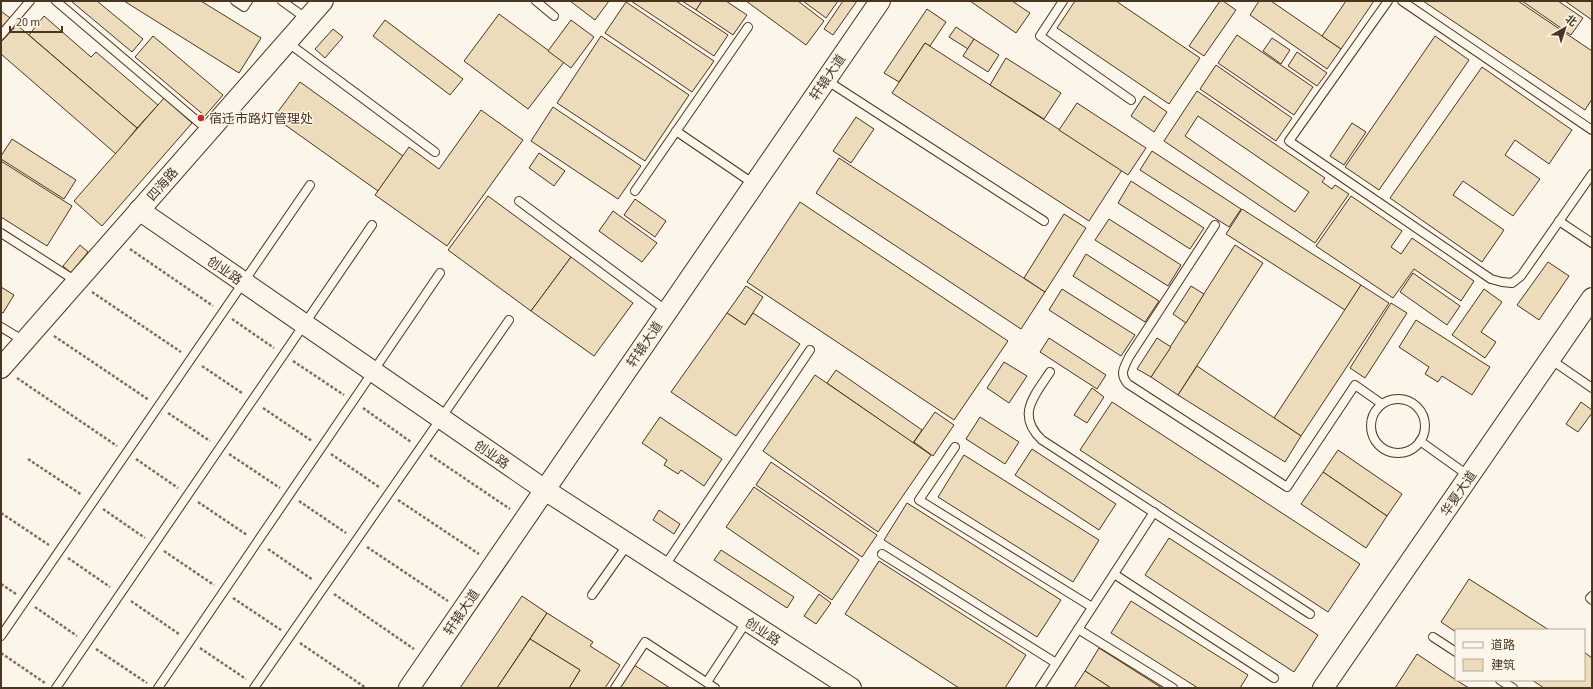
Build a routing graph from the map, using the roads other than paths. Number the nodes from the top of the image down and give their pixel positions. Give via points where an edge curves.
1 (30, 1) edge
2 (56, 1) edge
3 (234, 1) edge
4 (248, 1) edge
5 (282, 1) edge
6 (323, 1) edge
7 (536, 1) edge
8 (880, 1) edge
9 (1063, 1) edge
10 (1388, 1) edge
11 (1402, 1) edge
12 (554, 16) dead end
13 (308, 19) junction
14 (748, 26) dead end
15 (1, 35) edge
16 (287, 42) junction
17 (826, 80) junction
18 (1130, 100) dead end
19 (1592, 130) edge
20 (209, 131) junction
21 (676, 131) junction
22 (435, 152) dead end
23 (1592, 174) edge
24 (754, 184) junction
25 (310, 185) dead end
26 (635, 191) dead end
27 (519, 201) dead end
28 (139, 210) junction
29 (1044, 221) dead end
30 (1559, 221) junction
31 (372, 225) dead end
32 (1215, 225) dead end
33 (1, 233) edge
34 (1592, 243) edge
35 (440, 273) dead end
36 (77, 281) junction
37 (244, 283) junction
38 (1592, 298) edge
39 (667, 312) junction
40 (509, 320) dead end
41 (305, 324) junction
42 (1, 327) edge
43 (24, 342) junction
44 (810, 350) dead end
45 (1550, 359) junction
46 (1, 368) edge
47 (373, 372) junction
48 (1050, 372) dead end
49 (1592, 388) edge
50 (1382, 404) junction
51 (441, 418) junction
52 (1420, 441) junction
53 (955, 447) dead end
54 (1470, 476) junction
55 (544, 490) junction
56 (1154, 512) junction
57 (628, 544) junction
58 (882, 554) dead end
59 (664, 567) junction
60 (1114, 574) junction
61 (592, 595) dead end
62 (1592, 596) edge
63 (1592, 600) edge
64 (1092, 607) junction
65 (1310, 614) dead end
66 (747, 621) junction
67 (1078, 629) junction
68 (1, 636) edge
69 (1433, 637) dead end
70 (1455, 651) edge
71 (1056, 663) junction
72 (1274, 678) dead end
73 (1502, 681) edge
74 (707, 682) junction
75 (56, 688) edge
76 (158, 688) edge
77 (254, 688) edge
78 (409, 688) edge
79 (615, 688) edge
80 (715, 688) edge
81 (851, 688) edge
82 (1040, 688) edge
83 (1173, 688) edge
84 (1323, 688) edge
85 (1513, 688) edge

1 - 15 lane
2 - 20 lane
3 - 4 lane via 244,7
5 - 13 lane
6 - 13 street, 四海路
7 - 12 lane
8 - 17 street, 轩辕大道
9 - 18 lane via 1040,36
10 - 30 lane via 1290,141 1491,278 1502,282 1512,283 1521,276
11 - 19 lane
13 - 16 street, 四海路
14 - 21 lane
16 - 20 street, 四海路
16 - 22 lane
17 - 24 street, 轩辕大道
17 - 29 lane
20 - 28 street, 四海路
21 - 24 lane
21 - 26 lane
23 - 30 lane
24 - 39 street, 轩辕大道
25 - 37 lane
27 - 39 lane
28 - 36 street, 四海路
28 - 37 street, 创业路
30 - 34 lane
31 - 41 lane
32 - 50 lane via 1129,357 1123,372 1124,379 1287,487 1354,385
33 - 36 lane
35 - 47 lane
36 - 43 street, 四海路
37 - 41 street, 创业路
37 - 68 lane
38 - 45 street, 华夏大道
39 - 55 street, 轩辕大道
40 - 51 lane
41 - 47 street, 创业路
41 - 75 lane
42 - 43 lane
43 - 46 street, 四海路
44 - 59 lane
45 - 49 lane
45 - 54 street, 华夏大道
47 - 51 street, 创业路
47 - 76 lane
48 - 56 lane via 1028,408 1034,433
50 - 52 lane via 1398,399 1417,406 1424,417 1425,425
50 - 52 lane via 1372,418 1371,428 1379,444 1387,450 1400,452 1414,448
51 - 55 street, 创业路
51 - 77 lane
52 - 54 lane
53 - 64 lane via 919,500
54 - 84 street, 华夏大道
55 - 57 street, 创业路
55 - 78 street, 轩辕大道
56 - 60 lane
56 - 65 lane
57 - 59 street, 创业路
57 - 61 lane
58 - 71 lane
59 - 66 street, 创业路
60 - 64 lane
60 - 72 lane
62 - 63 lane
64 - 67 lane
66 - 74 lane
66 - 81 street, 创业路
67 - 71 lane
67 - 83 lane
69 - 70 lane
71 - 82 lane
73 - 85 lane
74 - 79 lane via 645,642
74 - 80 lane

